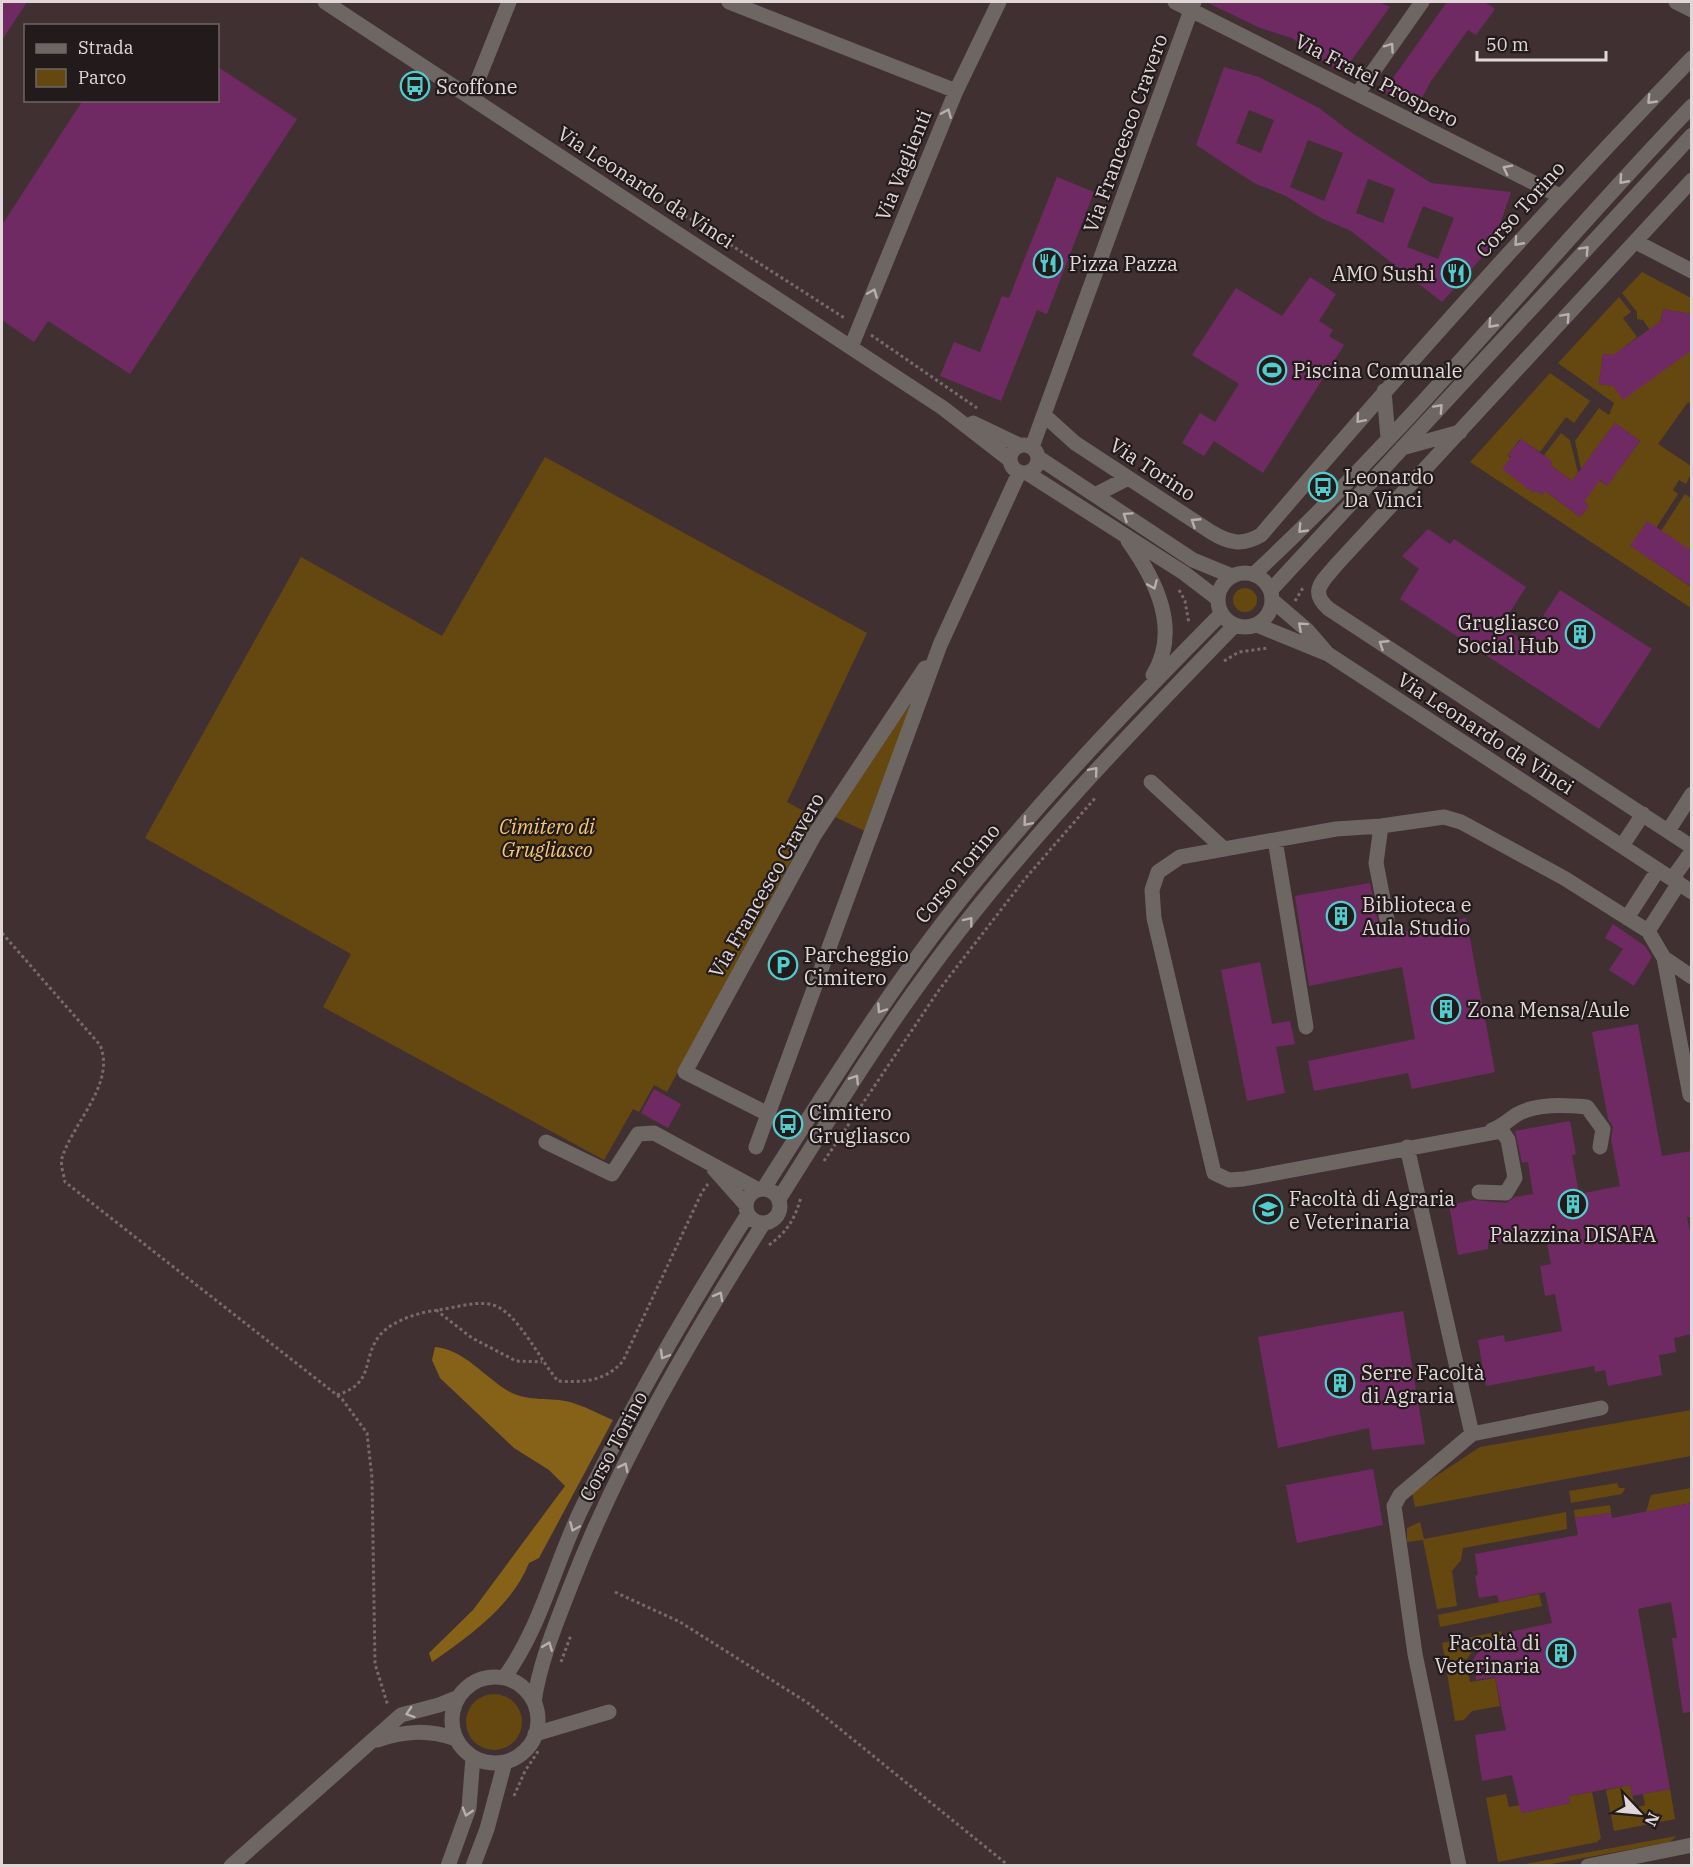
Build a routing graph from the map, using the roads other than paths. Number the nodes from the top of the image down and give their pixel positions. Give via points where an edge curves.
1 (325, 2) edge
2 (509, 2) edge
3 (729, 2) edge
4 (999, 2) edge
5 (1175, 2) edge
6 (1422, 2) edge
7 (1676, 2) edge
8 (1193, 6) edge
9 (1692, 10) edge
10 (1692, 58) edge
11 (956, 91) junction
12 (1358, 93) junction
13 (471, 97) junction
14 (1692, 106) edge
15 (1692, 135) edge
16 (1692, 180) edge
17 (1560, 196) junction
18 (1635, 242) junction
19 (1692, 271) edge
20 (851, 347) junction
21 (1384, 391) junction
22 (943, 408) junction
23 (1044, 415) junction
24 (1460, 432) junction
25 (1388, 438) junction
26 (1402, 448) junction
27 (1030, 450) junction
28 (1019, 469) junction
29 (1128, 478) junction
30 (1095, 495) junction
31 (1124, 535) junction
32 (1248, 543) joint
33 (1254, 574) junction
34 (1232, 576) junction
35 (1272, 596) junction
36 (1218, 599) junction
37 (1221, 614) junction
38 (1257, 625) junction
39 (1234, 626) junction
40 (940, 645) junction
41 (1328, 654) junction
42 (1136, 700) junction
43 (1151, 782) dead end
44 (1692, 794) edge
45 (1643, 814) junction
46 (1381, 826) junction
47 (1668, 831) junction
48 (1275, 840) junction
49 (1622, 846) junction
50 (1692, 847) edge
51 (1224, 849) junction
52 (1692, 852) edge
53 (1658, 870) junction
54 (1681, 885) edge
55 (1627, 918) junction
56 (1387, 920) dead end
57 (1648, 931) junction
58 (1664, 958) junction
59 (1692, 976) edge
60 (1306, 1027) dead end
61 (1690, 1095) dead end
62 (768, 1114) junction
63 (1484, 1133) junction
64 (546, 1142) dead end
65 (756, 1147) dead end
66 (1600, 1147) dead end
67 (1407, 1148) junction
68 (712, 1167) junction
69 (761, 1189) junction
70 (1479, 1192) dead end
71 (779, 1199) junction
72 (747, 1210) junction
73 (764, 1224) junction
74 (1601, 1408) dead end
75 (1472, 1434) junction
76 (504, 1678) junction
77 (459, 1697) junction
78 (534, 1702) junction
79 (609, 1712) dead end
80 (541, 1732) junction
81 (456, 1739) junction
82 (368, 1743) junction
83 (473, 1757) junction
84 (505, 1762) junction
85 (1692, 1845) edge
86 (231, 1866) edge
87 (448, 1866) edge
88 (473, 1866) edge
89 (1459, 1866) edge
90 (1588, 1866) edge

1 - 13 street, Via Leonardo da Vinci
2 - 13 street
3 - 11 street
4 - 11 street, Via Vaglienti
5 - 8 street, Via Fratel Prospero
12 -> 6 street
7 - 9 street
8 - 12 street, Via Fratel Prospero
8 - 23 street, Via Francesco Cravero
10 -> 17 street, Corso Torino
20 -> 11 street, Via Vaglienti
17 -> 12 street, Via Fratel Prospero
13 - 20 street, Via Leonardo da Vinci
14 -> 25 street
26 -> 15 street
16 - 18 street
17 -> 21 street, Corso Torino
18 - 19 street
24 -> 18 street
20 - 22 street, Via Leonardo da Vinci
21 - 25 street
21 -> 32 street, Corso Torino via 1261,535
22 - 27 street, Via Leonardo da Vinci
22 - 28 street, Via Leonardo da Vinci
23 - 27 street, Via Francesco Cravero
23 - 29 street, Via Torino via 1076,443
24 - 26 street
45 -> 24 street, Via Leonardo da Vinci via 1320,601 1323,580
25 -> 33 street
26 - 35 street
27 - 28 street via 1038,465
27 - 28 street via 1011,453
27 - 30 street, Via Leonardo da Vinci
28 - 31 street, Via Leonardo da Vinci
28 - 40 street, Via Francesco Cravero
29 - 30 street
32 -> 29 street, Via Torino via 1227,542
34 -> 30 street, Via Leonardo da Vinci via 1193,560
31 - 36 street, Via Leonardo da Vinci
31 -> 42 street via 1150,576 1163,608 1167,637 1162,662
33 - 34 street
33 - 35 street via 1266,583
34 - 36 street via 1220,589
35 - 38 street via 1268,615
41 -> 35 street, Via Leonardo da Vinci
36 - 37 street
37 - 39 street
37 - 42 street, Corso Torino
38 - 39 street
38 - 41 street, Via Leonardo da Vinci
71 -> 39 street, Corso Torino via 923,979 953,941 1106,757
40 - 62 street, Via Francesco Cravero
40 - 62 street, Via Francesco Cravero via 815,834 685,1072
41 - 49 street, Via Leonardo da Vinci
42 -> 69 street, Corso Torino via 983,871 910,967
43 - 51 street
44 - 47 street
45 - 47 street, Via Leonardo da Vinci
45 - 49 street
46 - 48 street
46 - 55 street via 1444,817 1461,822 1564,878
46 - 56 street via 1376,863
47 - 50 street, Via Leonardo da Vinci
48 - 51 street
48 - 60 street
49 - 53 street, Via Leonardo da Vinci
51 - 67 street via 1180,857 1158,872 1152,890 1154,918 1214,1173 1229,1180 1244,1179
52 - 54 street
53 - 54 street, Via Leonardo da Vinci
53 - 55 street
54 - 57 street
55 - 57 street
57 - 58 street
58 - 59 street
58 - 61 street
62 - 65 street, Via Francesco Cravero
63 - 66 street via 1509,1124 1514,1116 1529,1109 1587,1107 1603,1129
63 - 67 street
63 - 70 street via 1502,1131 1508,1140 1515,1178 1506,1193
64 - 68 street via 612,1174 630,1143 646,1132 664,1137
67 - 75 street
68 - 69 street
68 - 72 street
69 - 71 street via 772,1191
69 - 72 street, Corso Torino via 751,1193
71 - 73 street, Corso Torino via 779,1214
72 - 73 street via 755,1222
72 -> 76 street, Corso Torino via 611,1448 521,1655
78 -> 73 street, Corso Torino via 539,1668 596,1523 629,1456
74 - 75 street
75 - 89 street via 1400,1495 1394,1506 1415,1654
76 - 77 street via 486,1678 472,1684
76 - 78 street via 520,1685
77 - 81 street via 452,1719
77 -> 82 street via 401,1715
78 - 80 street, Corso Torino
79 - 80 street
80 - 84 street via 521,1754
81 - 82 street via 417,1731
81 - 83 street
82 - 86 street
83 - 84 street via 490,1763
83 -> 87 street via 470,1808
84 - 88 street
85 - 90 street

